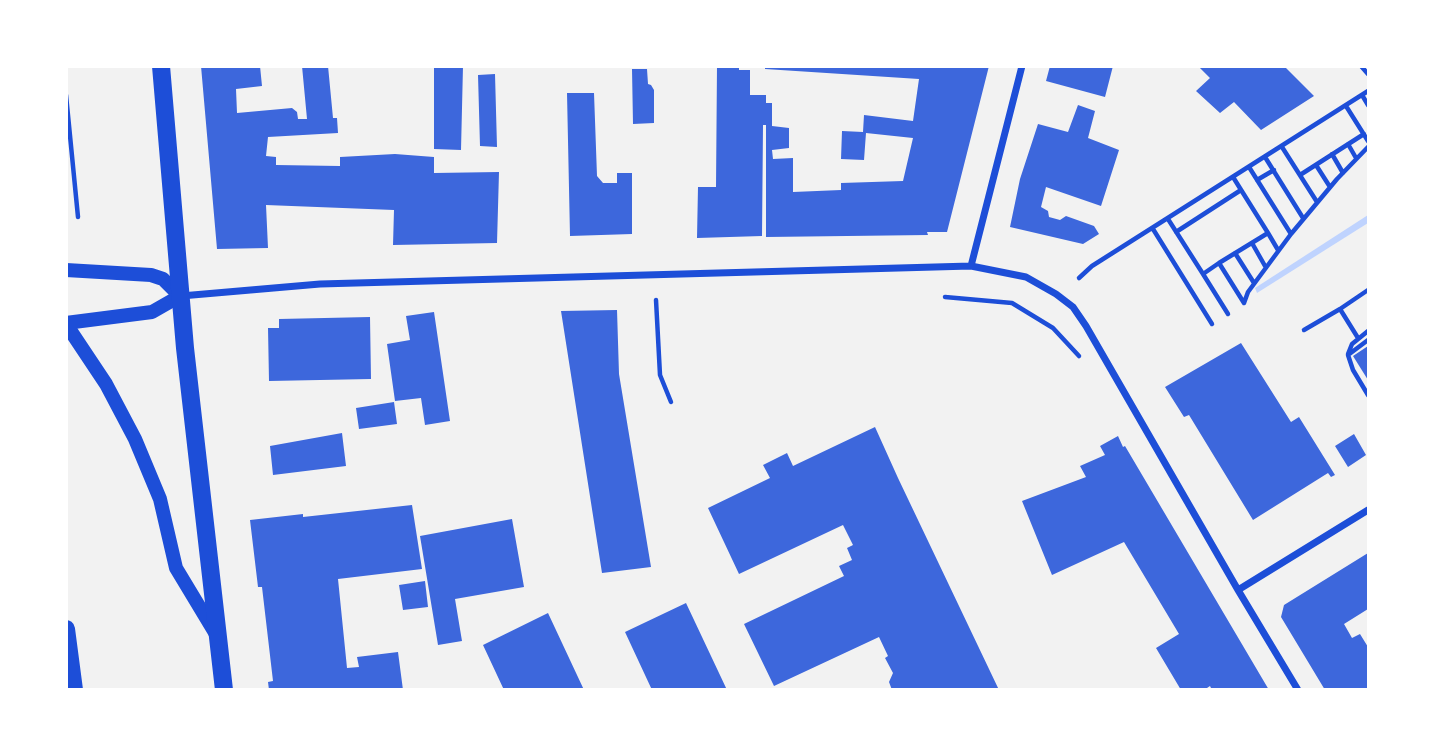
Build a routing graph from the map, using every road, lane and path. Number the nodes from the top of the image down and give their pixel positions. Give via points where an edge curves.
1 (161, 66) edge
2 (1022, 66) edge
3 (1361, 66) edge
4 (1368, 74) edge
5 (1368, 91) edge
6 (66, 95) edge
7 (1362, 95) junction
8 (1368, 105) edge
9 (1346, 106) junction
10 (1364, 134) junction
11 (1368, 141) edge
12 (1348, 144) junction
13 (1282, 146) junction
14 (1368, 147) edge
15 (1332, 154) junction
16 (1265, 157) junction
17 (1356, 158) junction
18 (1316, 165) junction
19 (1249, 167) junction
20 (1273, 170) junction
21 (1343, 173) junction
22 (1300, 175) junction
23 (1233, 177) junction
24 (1257, 180) junction
25 (1330, 187) junction
26 (1241, 190) junction
27 (1317, 202) junction
28 (78, 217) dead end
29 (1303, 218) junction
30 (1168, 219) junction
31 (1153, 229) junction
32 (1176, 232) junction
33 (1268, 233) junction
34 (1291, 233) junction
35 (1252, 243) junction
36 (1278, 250) junction
37 (1235, 253) junction
38 (1219, 263) junction
39 (971, 266) junction
40 (1266, 267) junction
41 (66, 270) edge
42 (1203, 274) junction
43 (1079, 278) dead end
44 (1254, 283) junction
45 (1368, 290) edge
46 (180, 296) junction
47 (945, 297) dead end
48 (656, 300) dead end
49 (1340, 309) junction
50 (1228, 314) dead end
51 (66, 323) edge
52 (1212, 324) dead end
53 (1304, 330) dead end
54 (1368, 331) edge
55 (1358, 338) junction
56 (1368, 340) edge
57 (1348, 355) junction
58 (1080, 357) dead end
59 (1368, 395) edge
60 (671, 402) dead end
61 (1368, 510) edge
62 (1238, 590) junction
63 (66, 629) edge
64 (218, 637) junction
65 (74, 690) edge
66 (224, 690) edge
67 (1298, 690) edge

1 - 46 main road
2 - 39 street
3 - 4 path
5 - 7 path
6 - 28 path
7 - 8 path
7 - 9 path
9 - 10 path
9 - 13 path
10 - 11 path
10 - 12 path
12 - 15 path
12 - 17 path
13 - 16 path
13 - 22 path
14 - 17 path
15 - 18 path
15 - 21 path
16 - 19 path
16 - 20 path
17 - 21 path
18 - 22 path
18 - 25 path
19 - 23 path
19 - 24 path
20 - 24 path
20 - 29 path
21 - 25 path
22 - 27 path
23 - 26 path
23 - 30 path
24 - 34 path
25 - 27 path
26 - 32 path
26 - 33 path
27 - 29 path
29 - 34 path
30 - 31 path
30 - 32 path
31 - 43 path
31 - 52 path
32 - 42 path
33 - 35 path
33 - 36 path
34 - 36 path
35 - 37 path
35 - 40 path
36 - 40 path
37 - 38 path
37 - 44 path
38 - 42 path
38 - 44 path via 1244,303
39 - 46 street via 334,283
39 - 62 street via 1026,277 1073,307
40 - 44 path
41 - 46 main road via 151,275 163,279
42 - 50 path
45 - 49 path
46 - 51 main road via 152,312
46 - 64 main road
47 - 58 path via 1012,303 1054,328
48 - 60 path via 660,374
49 - 53 path
49 - 55 path
51 - 64 main road via 135,439 160,499 176,568
54 - 55 path
55 - 57 path
56 - 57 path
57 - 59 path
61 - 62 street
62 - 67 street
63 - 65 main road
64 - 66 main road

